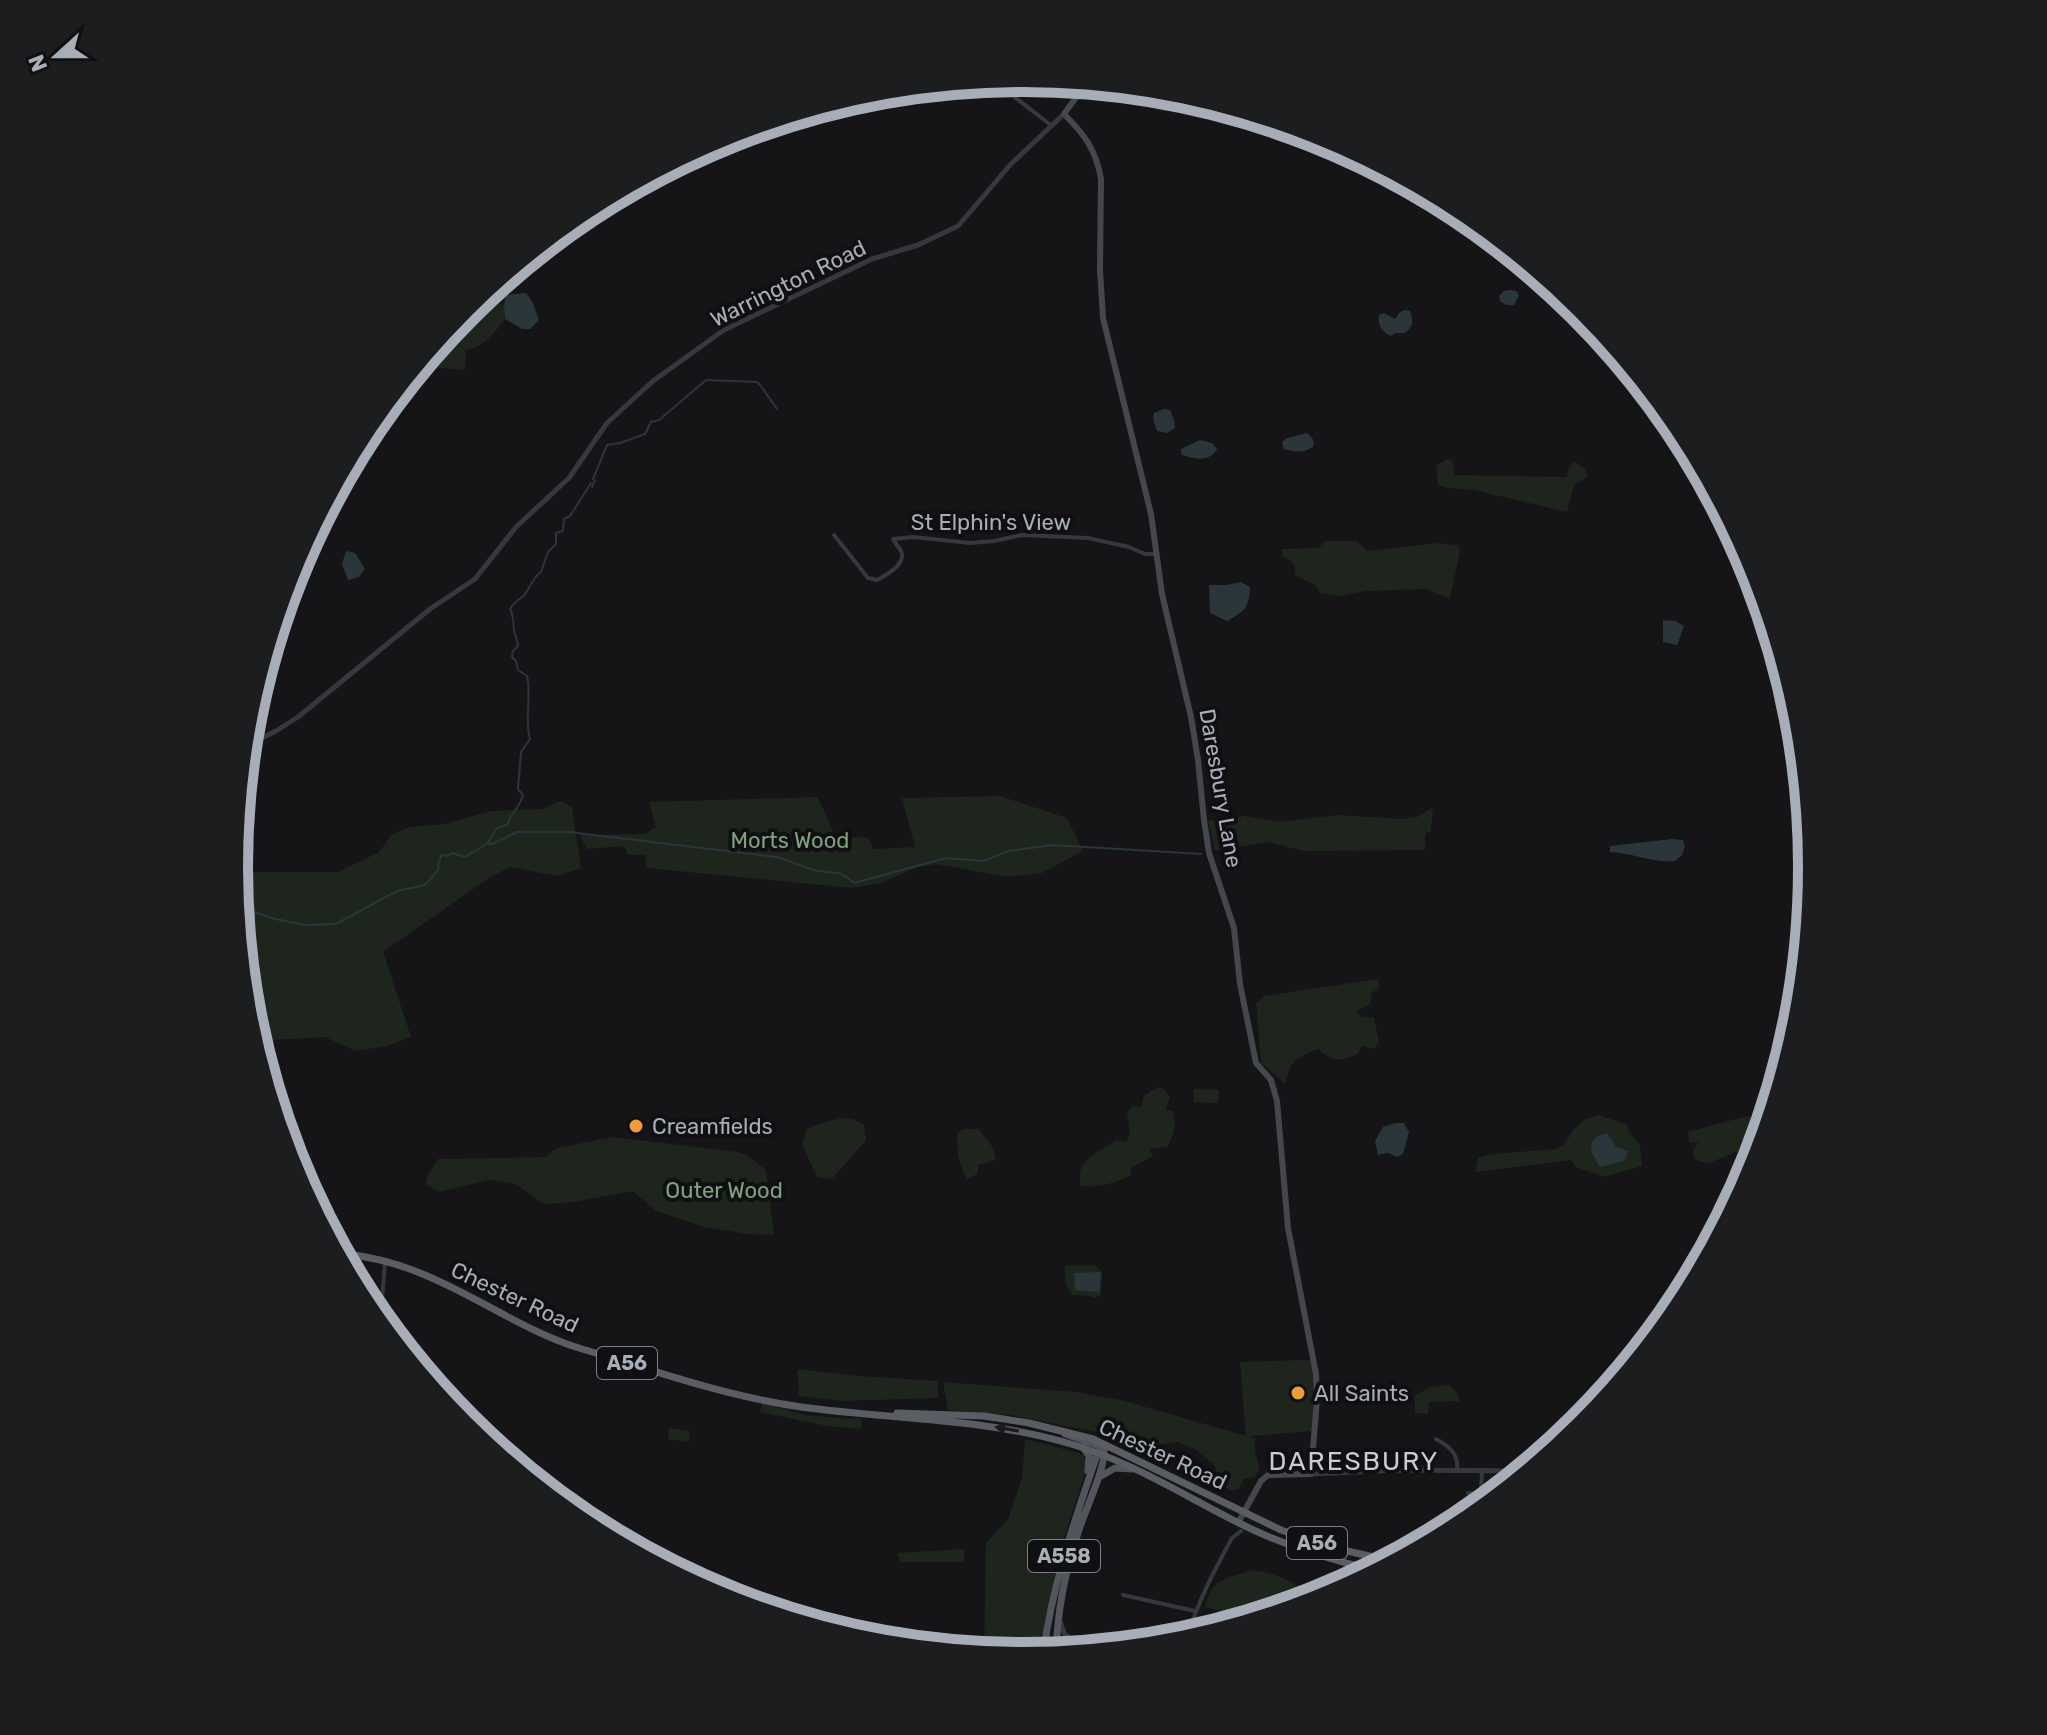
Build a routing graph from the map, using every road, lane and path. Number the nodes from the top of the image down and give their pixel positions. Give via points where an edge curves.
1 (1008, 93) edge
2 (1078, 94) edge
3 (1064, 114) junction
4 (1052, 126) junction
5 (834, 535) dead end
6 (1156, 554) junction
7 (259, 739) edge
8 (352, 1255) edge
9 (385, 1261) junction
10 (382, 1303) edge
11 (863, 1414) junction
12 (1059, 1431) junction
13 (1436, 1439) dead end
14 (1083, 1447) junction
15 (1116, 1449) junction
16 (1102, 1452) junction
17 (1457, 1470) junction
18 (1482, 1470) junction
19 (1140, 1471) junction
20 (1511, 1471) edge
21 (1311, 1474) junction
22 (1093, 1480) junction
23 (1468, 1493) dead end
24 (1481, 1494) joint
25 (1244, 1513) junction
26 (1240, 1527) junction
27 (1376, 1558) edge
28 (1360, 1566) edge
29 (1136, 1590) dead end
30 (1123, 1595) dead end
31 (1134, 1598) junction
32 (1195, 1611) junction
33 (1059, 1616) junction
34 (1191, 1624) edge
35 (1046, 1633) junction
36 (1075, 1641) edge
37 (1045, 1642) edge
38 (1052, 1642) edge
39 (1056, 1642) edge

1 - 4 street
2 - 3 main road
3 - 4 street, Warrington Road
3 - 6 main road, Daresbury Lane via 1092,147 1099,166 1103,318
4 - 7 street, Warrington Road via 958,226 872,259 724,330 653,381 607,423 569,478 516,527 469,584 430,609 298,717
5 - 6 street, St Elphin's View via 868,578 877,580 902,558 893,539 913,537 970,543 1022,535 1088,538
6 - 21 main road, Daresbury Lane via 1190,714 1209,853 1234,928 1256,1063 1271,1080 1277,1101 1290,1238 1316,1374
8 - 9 highway, Chester Road / A56
9 - 10 street
9 - 11 highway, Chester Road / A56 via 432,1278 568,1345 743,1395
11 - 12 highway, Chester Road / A56 via 984,1416
14 -> 11 highway, Chester Road / A56 via 988,1426
12 - 15 highway, Chester Road / A56
12 - 16 main road, A56 via 1099,1446
13 - 17 street via 1452,1449
14 - 16 highway, Chester Road / A56
14 - 22 main road, A558
15 - 16 main road, A56
15 - 25 highway, Chester Road / A56
16 - 19 highway, Chester Road / A56
16 - 22 main road, A558
17 - 18 street
17 - 21 street
18 - 20 street
18 - 24 street
19 - 22 main road via 1115,1468
19 - 26 highway, Chester Road / A56
21 - 25 main road via 1268,1475
22 - 33 main road, A558
22 - 35 main road, A558 via 1059,1569
23 - 24 street
25 - 26 main road
25 - 27 highway, Chester Road / A56 via 1329,1547
26 - 28 highway, Chester Road / A56
26 - 32 street
29 - 31 street
30 - 31 street
31 - 32 street
32 - 34 street
33 - 36 street via 1064,1633
33 - 39 main road, A558
35 - 37 main road, A558
35 - 38 street

